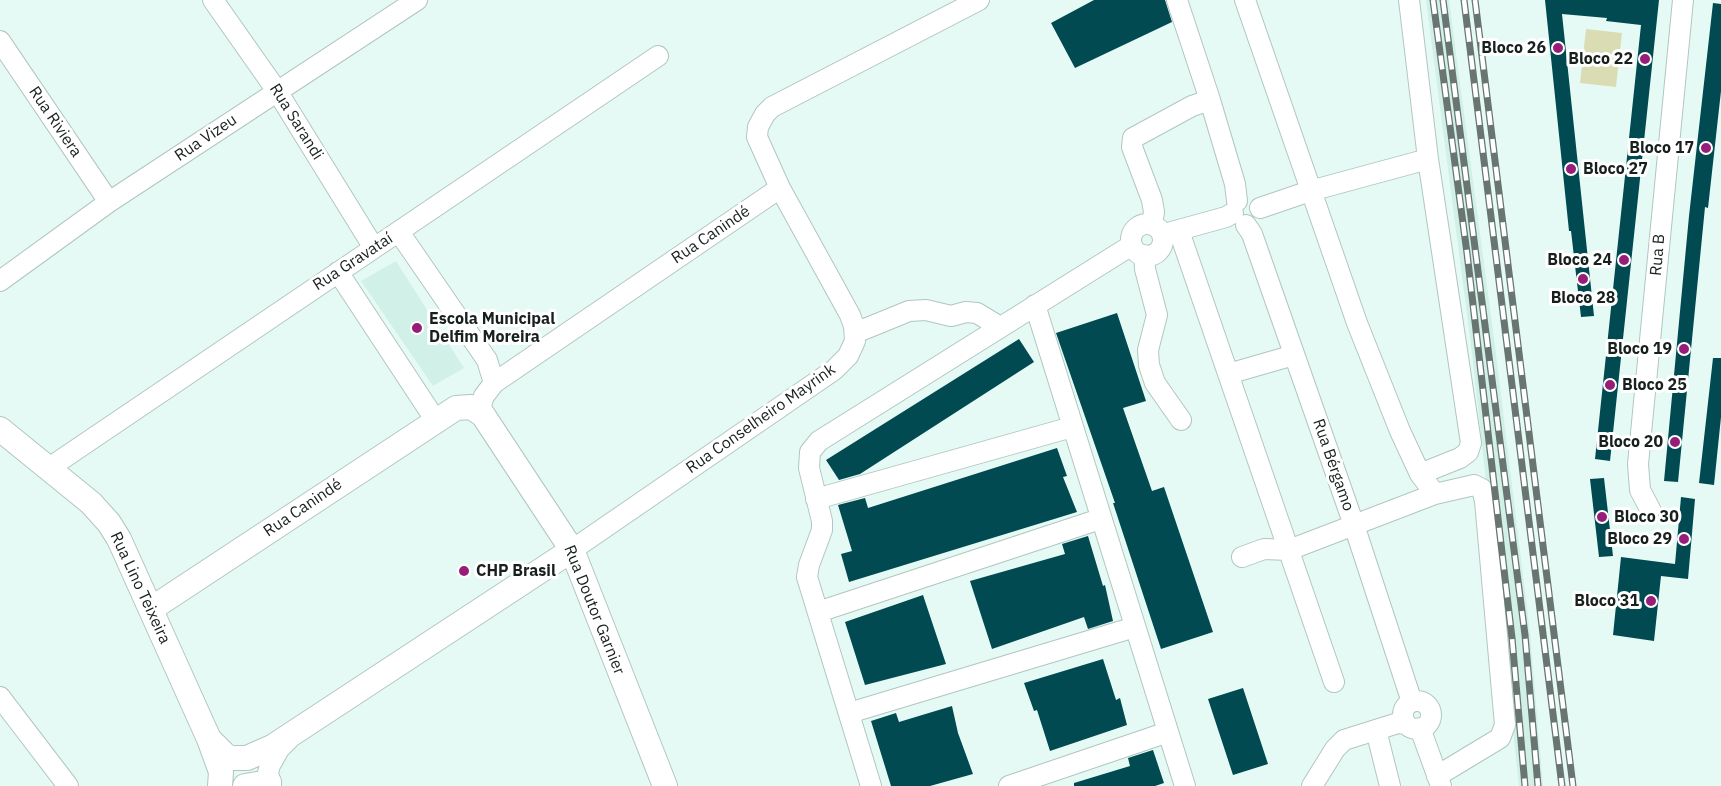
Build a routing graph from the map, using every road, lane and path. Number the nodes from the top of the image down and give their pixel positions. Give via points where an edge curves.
1 (213, 0) edge
2 (417, 0) edge
3 (979, 0) edge
4 (1177, 0) edge
5 (1245, 0) edge
6 (1409, 0) edge
7 (1683, 0) edge
8 (0, 41) edge
9 (658, 56) dead end
10 (277, 91) junction
11 (1210, 100) junction
12 (1428, 159) junction
13 (780, 188) junction
14 (1310, 191) junction
15 (110, 202) junction
16 (1245, 211) junction
17 (1165, 230) junction
18 (399, 232) junction
19 (374, 248) junction
20 (1138, 250) junction
21 (338, 272) junction
22 (0, 281) edge
23 (1035, 305) junction
24 (1000, 327) junction
25 (855, 333) junction
26 (1294, 355) junction
27 (1228, 374) junction
28 (502, 378) junction
29 (483, 416) junction
30 (1181, 420) dead end
31 (436, 421) junction
32 (1072, 427) junction
33 (0, 429) edge
34 (49, 468) junction
35 (1420, 474) junction
36 (1435, 494) junction
37 (816, 499) junction
38 (1650, 508) dead end
39 (1100, 519) junction
40 (1354, 525) junction
41 (572, 550) junction
42 (1289, 550) junction
43 (1242, 557) dead end
44 (151, 609) junction
45 (818, 612) junction
46 (1135, 627) junction
47 (1334, 682) dead end
48 (0, 697) edge
49 (849, 713) junction
50 (1412, 717) junction
51 (303, 727) junction
52 (1376, 730) junction
53 (1168, 732) junction
54 (210, 739) junction
55 (1439, 781) edge
56 (1318, 783) edge
57 (270, 784) edge
58 (1014, 785) edge
59 (68, 786) edge
60 (220, 786) edge
61 (245, 786) edge
62 (665, 786) edge
63 (871, 786) edge
64 (1185, 786) edge
65 (1390, 786) edge

1 - 10 street, Rua Sarandi
2 - 10 street, Rua Vizeu
3 - 13 street via 772,107 758,127 757,137
4 - 11 street, Rua Bérgamo
5 - 14 street
6 - 12 street
7 - 38 street, Rua B via 1638,464 1640,490
8 - 15 street, Rua Riviera
9 - 18 street, Rua Gravataí
10 - 15 street, Rua Vizeu
10 - 19 street, Rua Sarandi
11 - 16 street, Rua Bérgamo
11 - 17 street via 1133,138 1132,147 1154,212
12 - 14 street
12 - 35 street via 1471,443 1460,458
13 - 25 street via 850,315
13 - 28 street, Rua Canindé
14 - 16 street
14 - 35 street via 1361,333
15 - 22 street, Rua Vizeu
16 - 17 street
16 - 26 street, Rua Bérgamo
17 - 20 street via 1159,250 1152,255
17 - 20 street via 1145,224 1138,226 1131,238
17 - 27 street
18 - 19 street, Rua Gravataí
18 - 28 street
19 - 21 street, Rua Gravataí
20 - 23 street
20 - 30 street via 1157,315 1148,350 1149,365 1155,383
21 - 31 street
21 - 34 street, Rua Gravataí
23 - 24 street
23 - 32 street
24 - 25 street via 977,313 951,316 926,310 909,311
24 - 37 street via 819,441 808,460
25 - 41 street, Rua Conselheiro Mayrink via 848,356 834,370
26 - 27 street
26 - 40 street, Rua Bérgamo
27 - 42 street
28 - 29 street via 484,396
29 - 31 main road, Rua Canindé via 471,407 456,408
29 - 41 main road, Rua Doutor Garnier
31 - 44 main road, Rua Canindé
32 - 37 street
32 - 39 street
33 - 34 main road, Rua Lino Teixeira
34 - 44 main road, Rua Lino Teixeira via 110,524
35 - 36 street
36 - 40 street
36 - 55 street via 1474,485 1484,495 1505,718 1500,738
37 - 45 street via 822,530 807,572
39 - 45 street
39 - 46 street
40 - 42 street
40 - 50 street, Rua Bérgamo
41 - 51 main road, Rua Conselheiro Mayrink
41 - 62 main road, Rua Doutor Garnier
42 - 43 street via 1264,549
42 - 47 street
44 - 54 main road, Rua Lino Teixeira
45 - 49 street
46 - 49 street
46 - 53 street
48 - 59 street
49 - 63 street
50 - 52 street
50 - 55 street, Rua Bérgamo
51 - 54 main road via 247,758 226,756
51 - 57 street, Rua Conselheiro Mayrink via 279,749 270,765
52 - 56 street via 1338,744
52 - 65 street
53 - 58 street
53 - 64 street
54 - 60 main road, Rua Lino Teixeira via 221,772
57 - 61 main road

